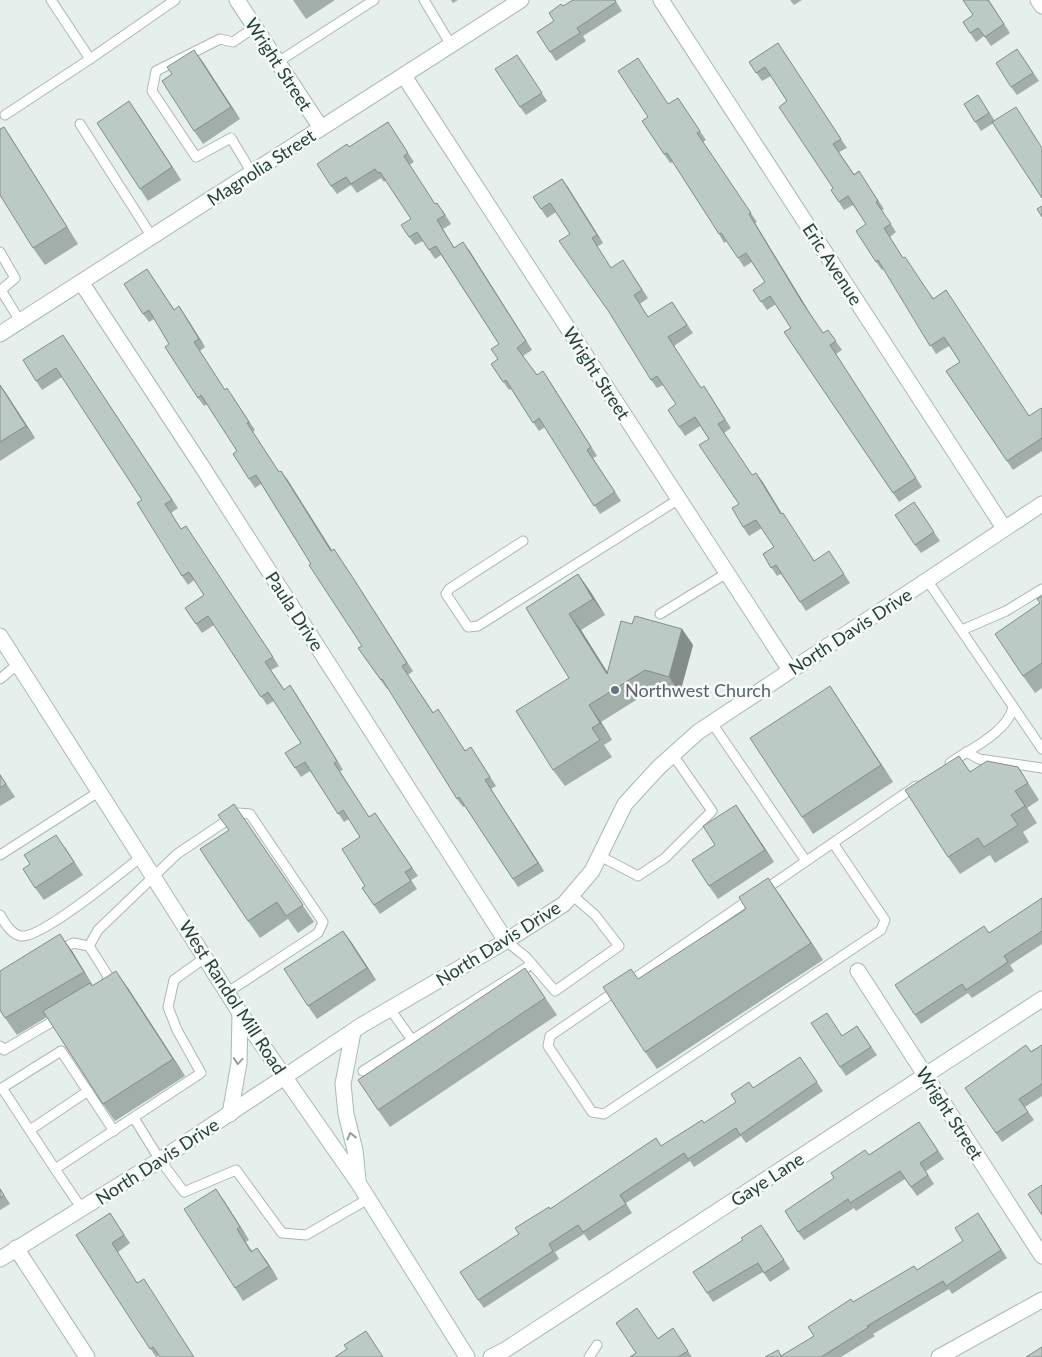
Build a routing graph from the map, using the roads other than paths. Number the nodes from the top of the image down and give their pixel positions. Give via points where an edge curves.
1 (51, 0) edge
2 (175, 0) edge
3 (237, 0) edge
4 (374, 0) edge
5 (424, 0) edge
6 (521, 0) edge
7 (662, 0) edge
8 (1038, 0) edge
9 (1042, 6) edge
10 (255, 27) junction
11 (451, 44) junction
12 (90, 60) junction
13 (278, 62) junction
14 (404, 76) junction
15 (2, 114) edge
16 (80, 124) dead end
17 (321, 128) junction
18 (252, 173) junction
19 (152, 237) junction
20 (0, 252) edge
21 (81, 282) junction
22 (1, 291) edge
23 (20, 321) junction
24 (0, 334) edge
25 (679, 499) junction
26 (1042, 504) edge
27 (1004, 528) junction
28 (523, 541) dead end
29 (727, 573) junction
30 (927, 580) junction
31 (1042, 589) edge
32 (660, 614) dead end
33 (962, 630) junction
34 (0, 636) edge
35 (18, 664) junction
36 (790, 670) junction
37 (0, 679) edge
38 (1013, 707) junction
39 (712, 723) junction
40 (1042, 749) edge
41 (966, 752) junction
42 (673, 755) junction
43 (942, 768) edge
44 (1042, 768) edge
45 (926, 779) edge
46 (100, 791) junction
47 (833, 843) junction
48 (0, 855) edge
49 (142, 856) junction
50 (600, 856) junction
51 (806, 862) junction
52 (155, 877) junction
53 (572, 895) junction
54 (0, 915) edge
55 (506, 941) junction
56 (89, 946) junction
57 (48, 957) edge
58 (206, 957) junction
59 (532, 964) junction
60 (858, 971) dead end
61 (228, 992) junction
62 (96, 996) edge
63 (1042, 999) edge
64 (390, 1009) junction
65 (71, 1011) edge
66 (240, 1013) junction
67 (352, 1032) junction
68 (412, 1040) junction
69 (0, 1046) edge
70 (363, 1071) dead end
71 (926, 1075) junction
72 (285, 1076) junction
73 (88, 1091) junction
74 (230, 1114) junction
75 (134, 1118) junction
76 (30, 1130) junction
77 (114, 1131) junction
78 (160, 1160) junction
79 (55, 1169) junction
80 (359, 1184) junction
81 (368, 1199) junction
82 (82, 1209) junction
83 (16, 1248) junction
84 (1042, 1256) edge
85 (0, 1259) edge
86 (1042, 1300) edge
87 (597, 1345) dead end
88 (87, 1357) edge
89 (467, 1357) edge
90 (491, 1357) edge
91 (589, 1357) edge
92 (939, 1357) edge

1 - 12 lane
2 - 12 lane
3 - 10 street, Wright Street
4 - 13 lane
5 - 11 lane
6 - 11 street, Magnolia Street
7 - 27 street, Eric Avenue
8 - 9 street
10 - 13 street, Wright Street
10 - 18 lane via 233,42 220,39 156,71 152,91 196,157 231,138
11 - 14 street, Magnolia Street
12 - 15 lane
13 - 17 street, Wright Street
14 - 17 street, Magnolia Street
14 - 25 street, Wright Street
16 - 19 lane
17 - 18 street, Magnolia Street
18 - 19 street, Magnolia Street
19 - 21 street, Magnolia Street
20 - 22 lane via 15,278
21 - 23 street, Magnolia Street
21 - 55 street, Paula Drive
22 - 23 lane
23 - 24 street, Magnolia Street
25 - 28 lane via 478,626 468,627 446,594 449,589
25 - 29 street, Wright Street
26 - 27 street, North Davis Drive
27 - 30 street, North Davis Drive
29 - 32 lane
29 - 36 street, Wright Street
30 - 33 lane
30 - 36 street, North Davis Drive
31 - 33 lane via 1006,612
33 - 38 lane
34 - 35 street, West Randol Mill Road
35 - 37 lane
35 - 46 street, West Randol Mill Road
36 - 39 street, North Davis Drive
38 - 40 lane
38 - 41 lane via 1011,717 1002,728
39 - 42 street, North Davis Drive
39 - 51 lane
41 - 43 lane
41 - 44 lane via 979,759
42 - 50 street, North Davis Drive via 625,804
42 - 50 lane via 712,811 665,858 638,876
45 - 47 lane
46 - 48 lane
46 - 49 street, West Randol Mill Road
47 - 51 lane
47 - 51 lane via 885,920 881,930 604,1114 592,1112 548,1046 550,1036
49 - 52 street, West Randol Mill Road
49 - 54 lane via 99,891 34,934 19,935
50 - 53 street, North Davis Drive
52 - 56 lane via 98,930
52 - 58 street, West Randol Mill Road
52 - 61 lane via 177,854 244,812 255,820 321,916 323,927 318,933
53 - 55 street, North Davis Drive via 564,904
53 - 59 lane via 595,915 620,946 554,991
55 - 59 lane
55 - 64 street, North Davis Drive
56 - 57 lane via 73,943
56 - 62 lane via 108,976 104,991
58 - 61 street, West Randol Mill Road
58 - 75 lane via 174,980 168,1007 201,1073
59 - 68 lane
60 - 71 street, Wright Street
61 - 66 street, West Randol Mill Road
63 - 71 street, Gaye Lane
64 - 67 street, North Davis Drive
64 - 68 lane
65 - 69 lane via 4,1050
66 - 72 street, West Randol Mill Road
66 -> 74 street via 239,1063
67 - 72 street, North Davis Drive
80 -> 67 street via 343,1088
68 - 70 lane
71 - 84 street, Wright Street
71 - 90 street, Gaye Lane
72 - 74 street, North Davis Drive
72 - 80 street, West Randol Mill Road
73 - 76 lane
73 - 76 lane via 61,1051 2,1088
73 - 77 lane
74 - 78 street, North Davis Drive
75 - 77 lane
75 - 78 lane
76 - 79 lane
77 - 79 lane
78 - 81 lane via 184,1192 236,1170 282,1234 306,1235
78 - 82 street, North Davis Drive
79 - 82 lane
80 - 81 street, West Randol Mill Road
81 - 89 street, West Randol Mill Road
82 - 83 street, North Davis Drive
83 - 85 street, North Davis Drive
83 - 88 street
86 - 92 street
87 - 91 lane

